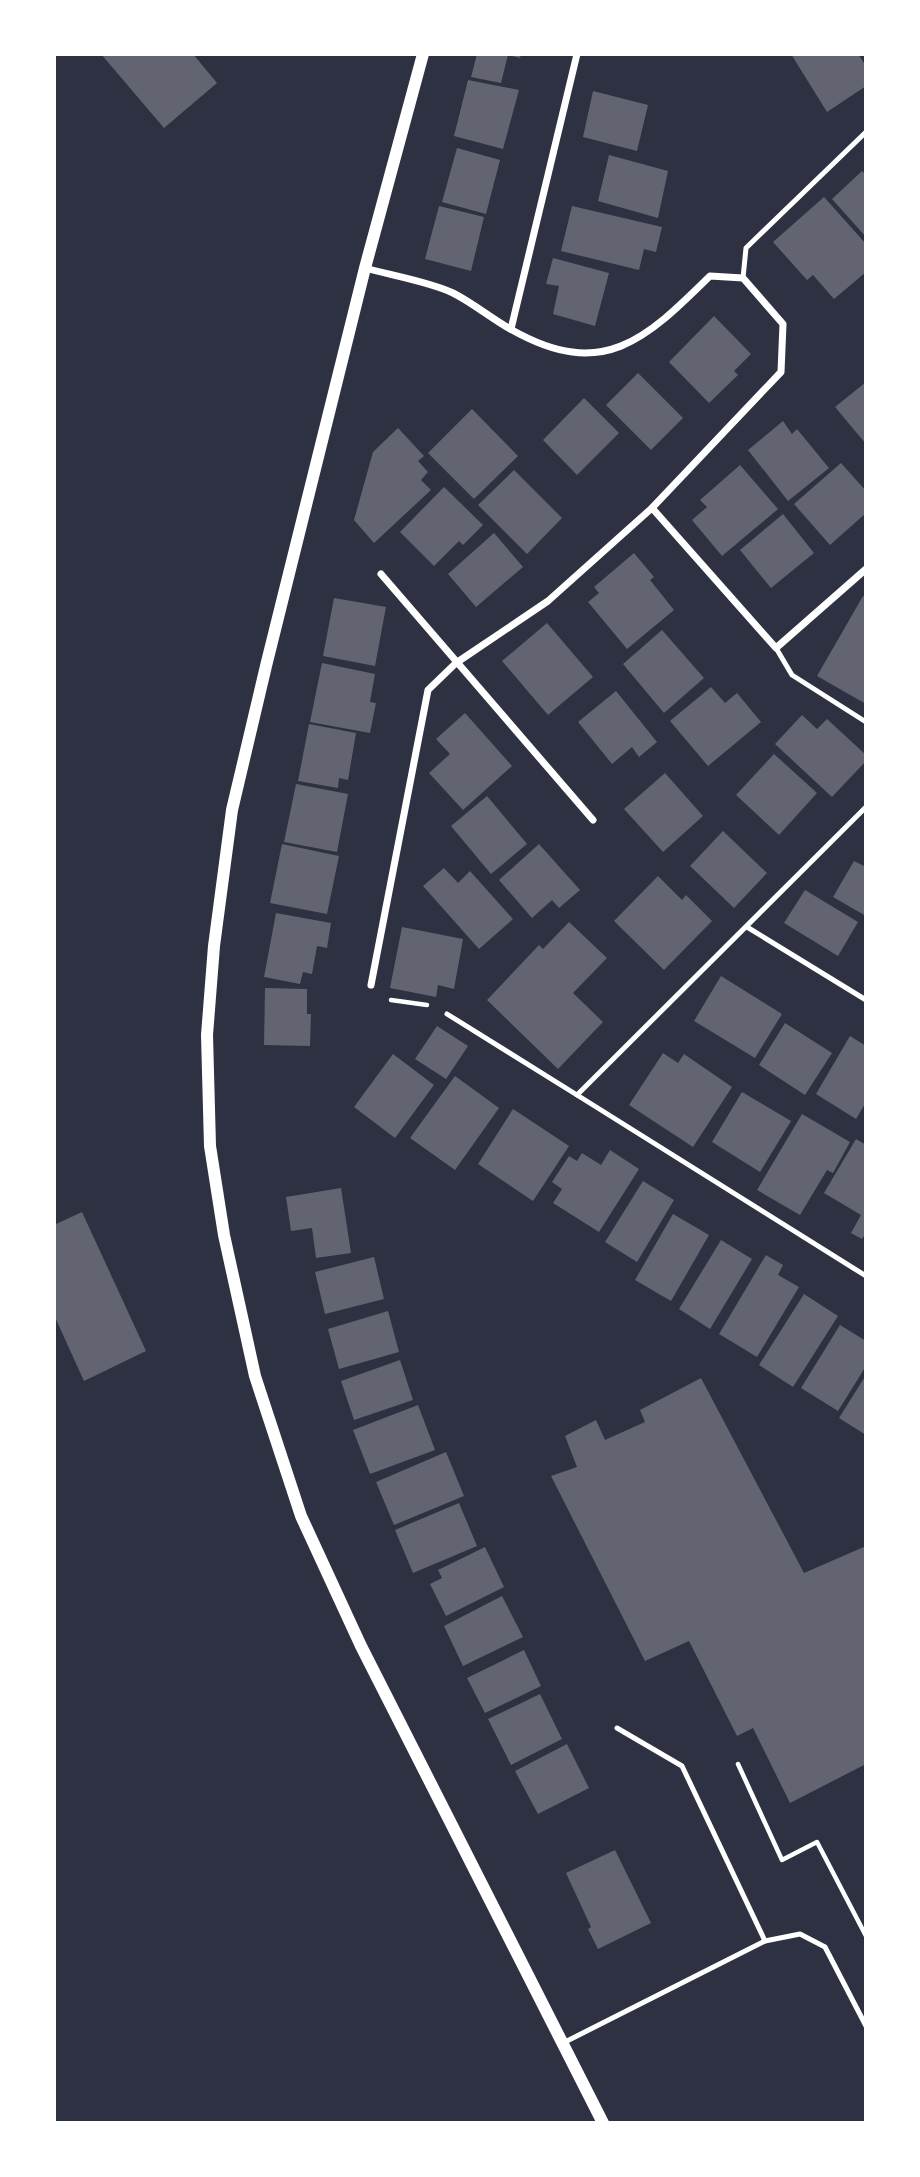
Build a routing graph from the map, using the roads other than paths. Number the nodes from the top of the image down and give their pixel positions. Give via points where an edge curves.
1 (424, 54) edge
2 (577, 54) edge
3 (866, 132) edge
4 (365, 268) junction
5 (743, 278) junction
6 (511, 329) junction
7 (652, 508) junction
8 (866, 569) edge
9 (381, 574) dead end
10 (776, 648) junction
11 (456, 663) junction
12 (866, 722) edge
13 (866, 807) edge
14 (593, 820) dead end
15 (747, 927) junction
16 (371, 985) road end
17 (866, 1000) edge
18 (447, 1014) dead end
19 (577, 1095) junction
20 (866, 1276) edge
21 (617, 1728) dead end
22 (765, 1941) junction
23 (866, 2026) edge
24 (563, 2043) junction
25 (603, 2123) edge

1 - 4 street
2 - 6 street
3 - 5 lane via 746,248
4 - 6 street via 452,292
4 - 24 street via 232,810 207,1035 210,1146 255,1376 301,1516 361,1646
5 - 6 street via 710,276 646,334 614,349 576,354 539,344
5 - 7 street via 783,324 781,372
7 - 10 street
7 - 11 street via 548,601
8 - 10 street
9 - 11 street
10 - 12 lane via 792,675
11 - 14 street
11 - 16 street via 428,690
13 - 15 lane
15 - 17 lane
15 - 19 lane
18 - 19 lane
19 - 20 lane
21 - 22 lane via 682,1766
22 - 23 lane via 800,1934 825,1947
22 - 24 lane
24 - 25 street

